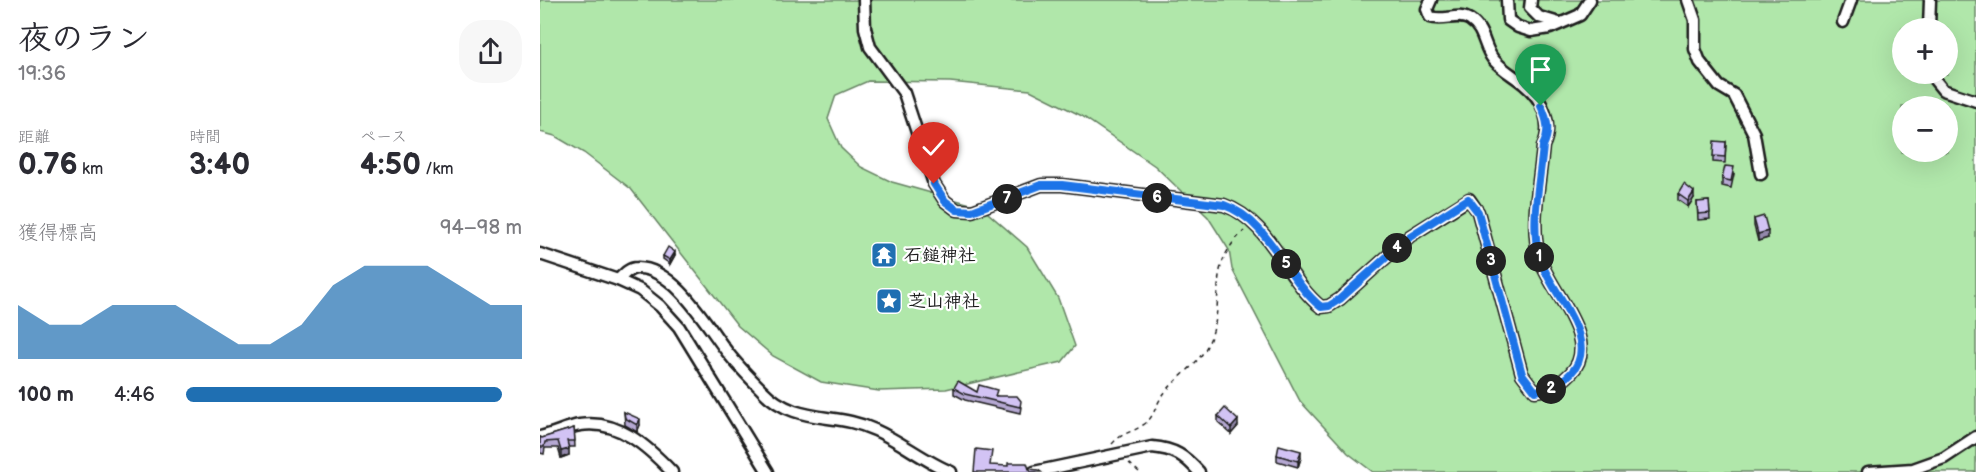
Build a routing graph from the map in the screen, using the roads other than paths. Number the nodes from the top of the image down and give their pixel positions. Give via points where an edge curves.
1 (864, 0) edge
2 (1431, 0) edge
3 (1507, 0) edge
4 (1531, 0) edge
5 (1590, 0) edge
6 (1688, 0) edge
7 (1851, 0) edge
8 (1930, 0) edge
9 (1929, 18) edge
10 (1559, 22) junction
11 (1843, 22) dead end
12 (1938, 84) edge
13 (1976, 101) edge
14 (1761, 174) dead end
15 (540, 254) edge
16 (618, 280) junction
17 (540, 437) edge
18 (1976, 437) edge
19 (672, 472) edge
20 (768, 472) edge
21 (951, 472) edge
22 (1034, 472) edge
23 (1199, 472) edge
24 (1868, 472) edge

1 - 2 street via 870,47 904,93 934,184 945,201 957,210 972,211 1041,185 1224,205 1238,210 1252,224 1321,307 1329,306 1410,236 1468,199 1478,212 1522,374 1535,391 1557,386 1574,369 1580,353 1576,325 1544,271 1535,233 1548,121 1535,96 1492,58 1480,28 1467,18 1455,16 1440,21 1430,17 1427,9
3 - 10 street via 1508,20 1518,27 1531,31
4 - 10 street via 1530,8 1539,17
5 - 10 street via 1580,15
6 - 14 street via 1695,20 1695,49 1700,62 1719,86 1734,95 1754,134
7 - 11 street
8 - 9 street
12 - 13 street via 1943,90
15 - 16 street
16 - 20 street via 640,290 679,327
16 - 21 street via 627,271 638,268 673,283 731,356 782,408 798,415 856,422
17 - 19 street via 577,425 609,427 649,447
18 - 24 street via 1944,458 1913,469
22 - 23 street via 1152,447 1170,448 1184,455

